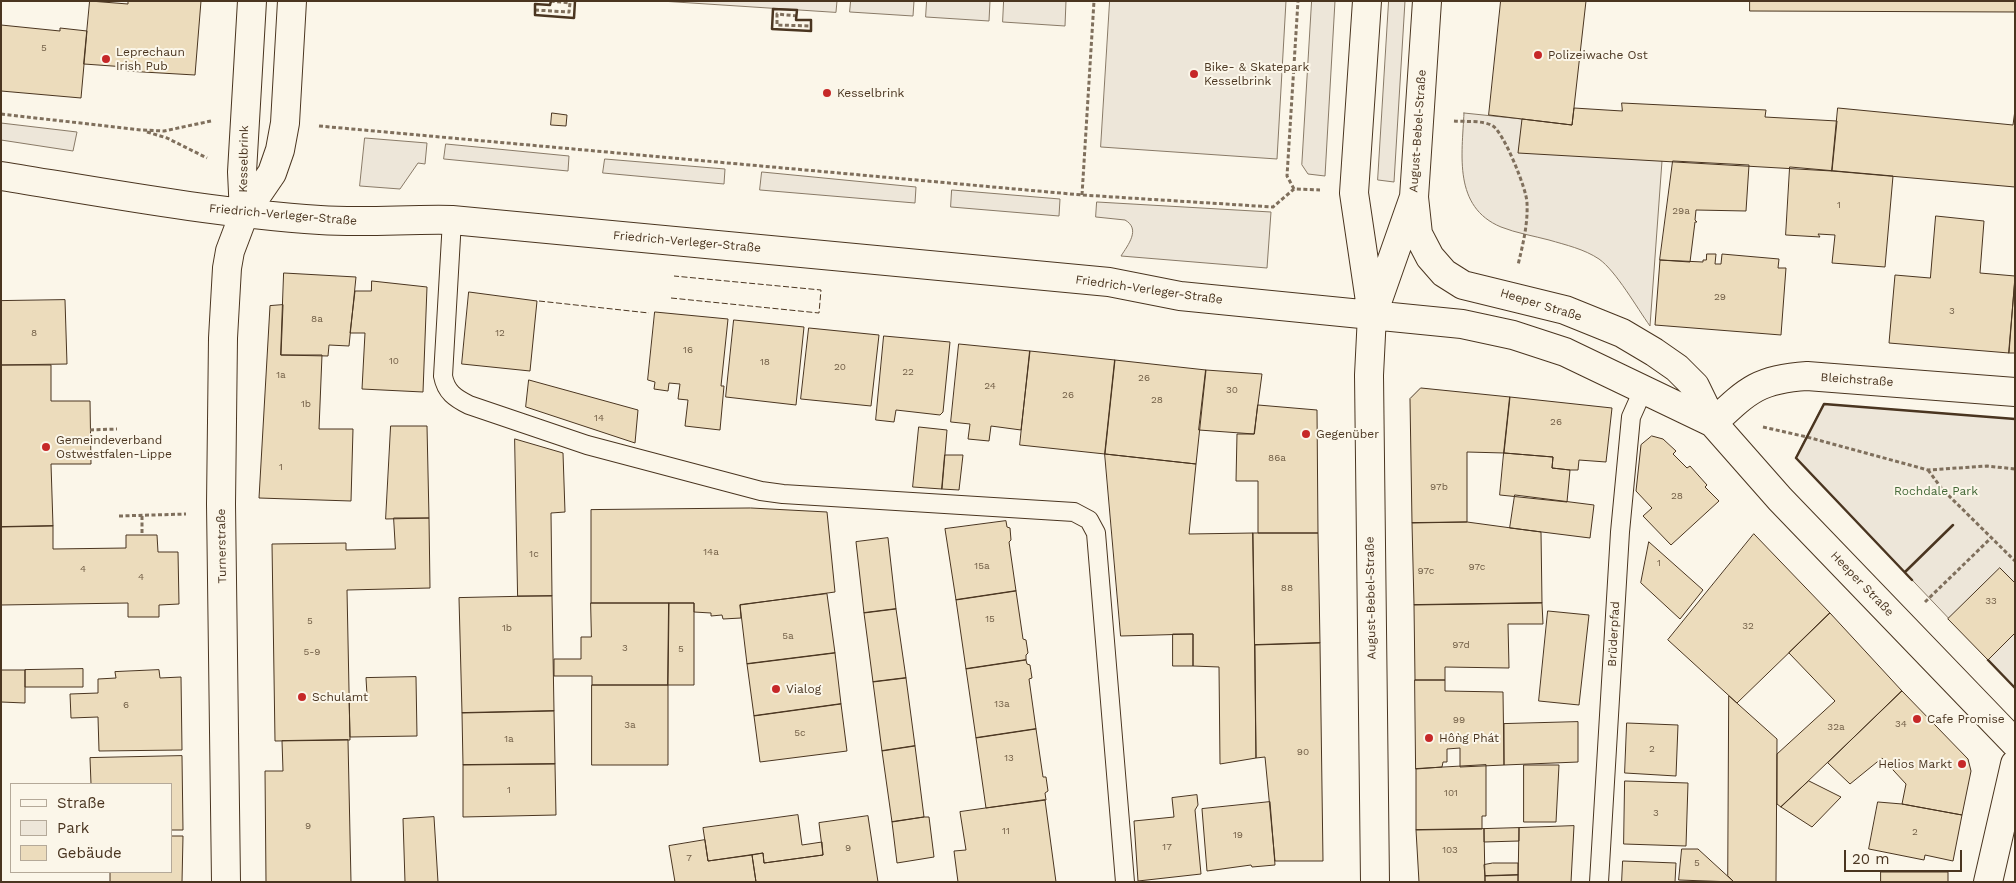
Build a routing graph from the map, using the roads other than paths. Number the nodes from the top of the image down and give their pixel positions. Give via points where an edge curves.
1 (252, 1) edge
2 (292, 1) edge
3 (1367, 1) edge
4 (1426, 1) edge
5 (1, 176) edge
6 (1414, 197) junction
7 (244, 214) junction
8 (452, 220) junction
9 (1372, 315) junction
10 (1643, 390) junction
11 (2015, 392) edge
12 (1713, 423) junction
13 (2015, 743) edge
14 (2015, 764) edge
15 (226, 882) edge
16 (1125, 882) edge
17 (1375, 882) edge
18 (1599, 882) edge
19 (1988, 882) edge

1 - 7 street, Kesselbrink via 242,172
2 - 7 street, Kesselbrink via 285,123 280,150 272,173
3 - 9 street, August-Bebel-Straße via 1354,193
4 - 6 street, August-Bebel-Straße
5 - 7 street, Friedrich-Verleger-Straße
6 - 9 street, August-Bebel-Straße
6 - 12 street, Heeper Straße via 1418,234 1444,274 1463,285 1565,310 1622,333 1677,368 1695,386
7 - 8 street, Friedrich-Verleger-Straße via 375,222
7 - 15 street, Turnerstraße via 230,250 223,338 221,514
8 - 9 street, Friedrich-Verleger-Straße via 1109,282 1180,296
8 - 16 lane via 443,376 448,391 458,400 587,445 761,491 1074,512 1090,520 1096,533
9 - 10 street, Heeper Straße via 1462,324 1513,334 1564,352
9 - 17 street, August-Bebel-Straße via 1369,384
10 - 12 street, Heeper Straße
10 - 18 lane, Brüderpfad via 1631,417 1620,532
11 - 12 street, Bleichstraße via 1807,376 1783,378 1764,382 1740,398
12 - 13 street, Heeper Straße via 1780,498
14 - 19 street

